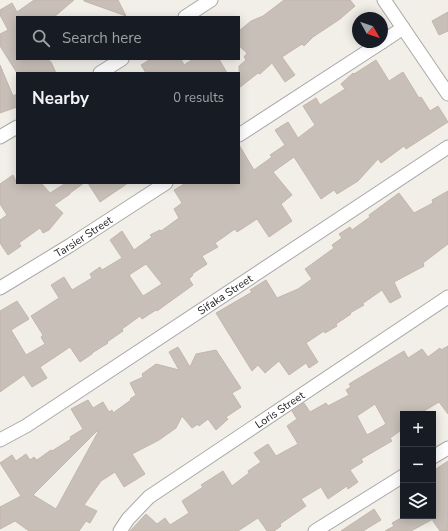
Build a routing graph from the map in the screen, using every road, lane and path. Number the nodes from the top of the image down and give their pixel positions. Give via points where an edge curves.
1 (211, 0) edge
2 (384, 0) edge
3 (187, 16) edge
4 (403, 28) junction
5 (388, 38) edge
6 (373, 48) edge
7 (120, 60) edge
8 (102, 72) edge
9 (448, 94) edge
10 (16, 128) edge
11 (240, 134) edge
12 (0, 137) edge
13 (448, 147) edge
14 (164, 184) edge
15 (0, 288) edge
16 (448, 297) edge
17 (0, 440) edge
18 (448, 448) edge
19 (436, 455) edge
20 (400, 478) edge
21 (120, 531) edge
22 (316, 531) edge

1 - 3 street
2 - 4 street
4 - 5 street
4 - 9 street
6 - 11 street
7 - 8 street
10 - 12 street
13 - 17 street, Sifaka Street
14 - 15 street, Tarsier Street
16 - 21 street, Loris Street via 149,497 128,518
18 - 19 street
20 - 22 street

